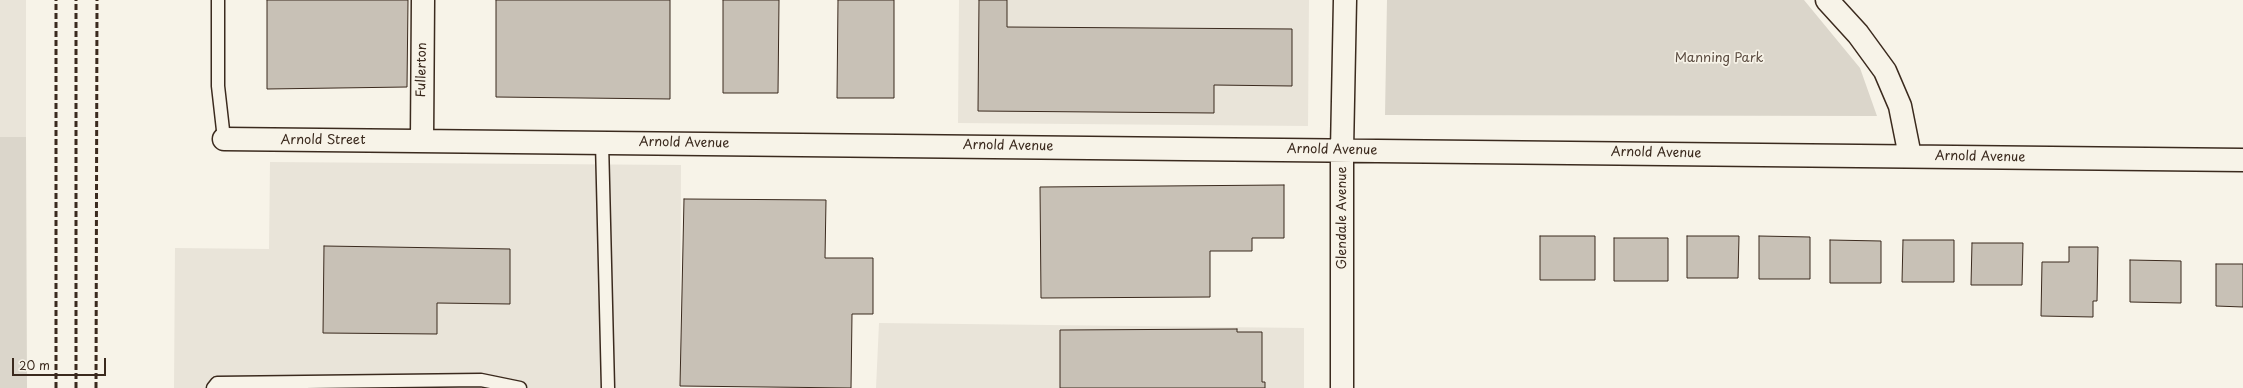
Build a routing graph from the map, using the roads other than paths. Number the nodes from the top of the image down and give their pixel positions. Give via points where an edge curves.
1 (218, 0) edge
2 (423, 0) edge
3 (1345, 0) edge
4 (1827, 0) edge
5 (224, 139) joint
6 (422, 140) junction
7 (602, 142) junction
8 (1342, 150) junction
9 (1910, 156) junction
10 (2243, 160) edge
11 (213, 388) edge
12 (520, 388) edge
13 (608, 388) edge
14 (1342, 388) edge

1 - 5 lane via 218,86
2 - 6 street, Fullerton
3 - 8 street, Glendale Avenue
4 - 9 street via 1858,34 1884,71 1900,106
5 - 6 street, Arnold Street
6 - 7 street, Arnold Avenue
7 - 8 street, Arnold Avenue
7 - 13 lane
8 - 9 street, Arnold Avenue
8 - 14 street, Glendale Avenue
9 - 10 street, Arnold Avenue
11 - 12 lane via 216,383 481,380

